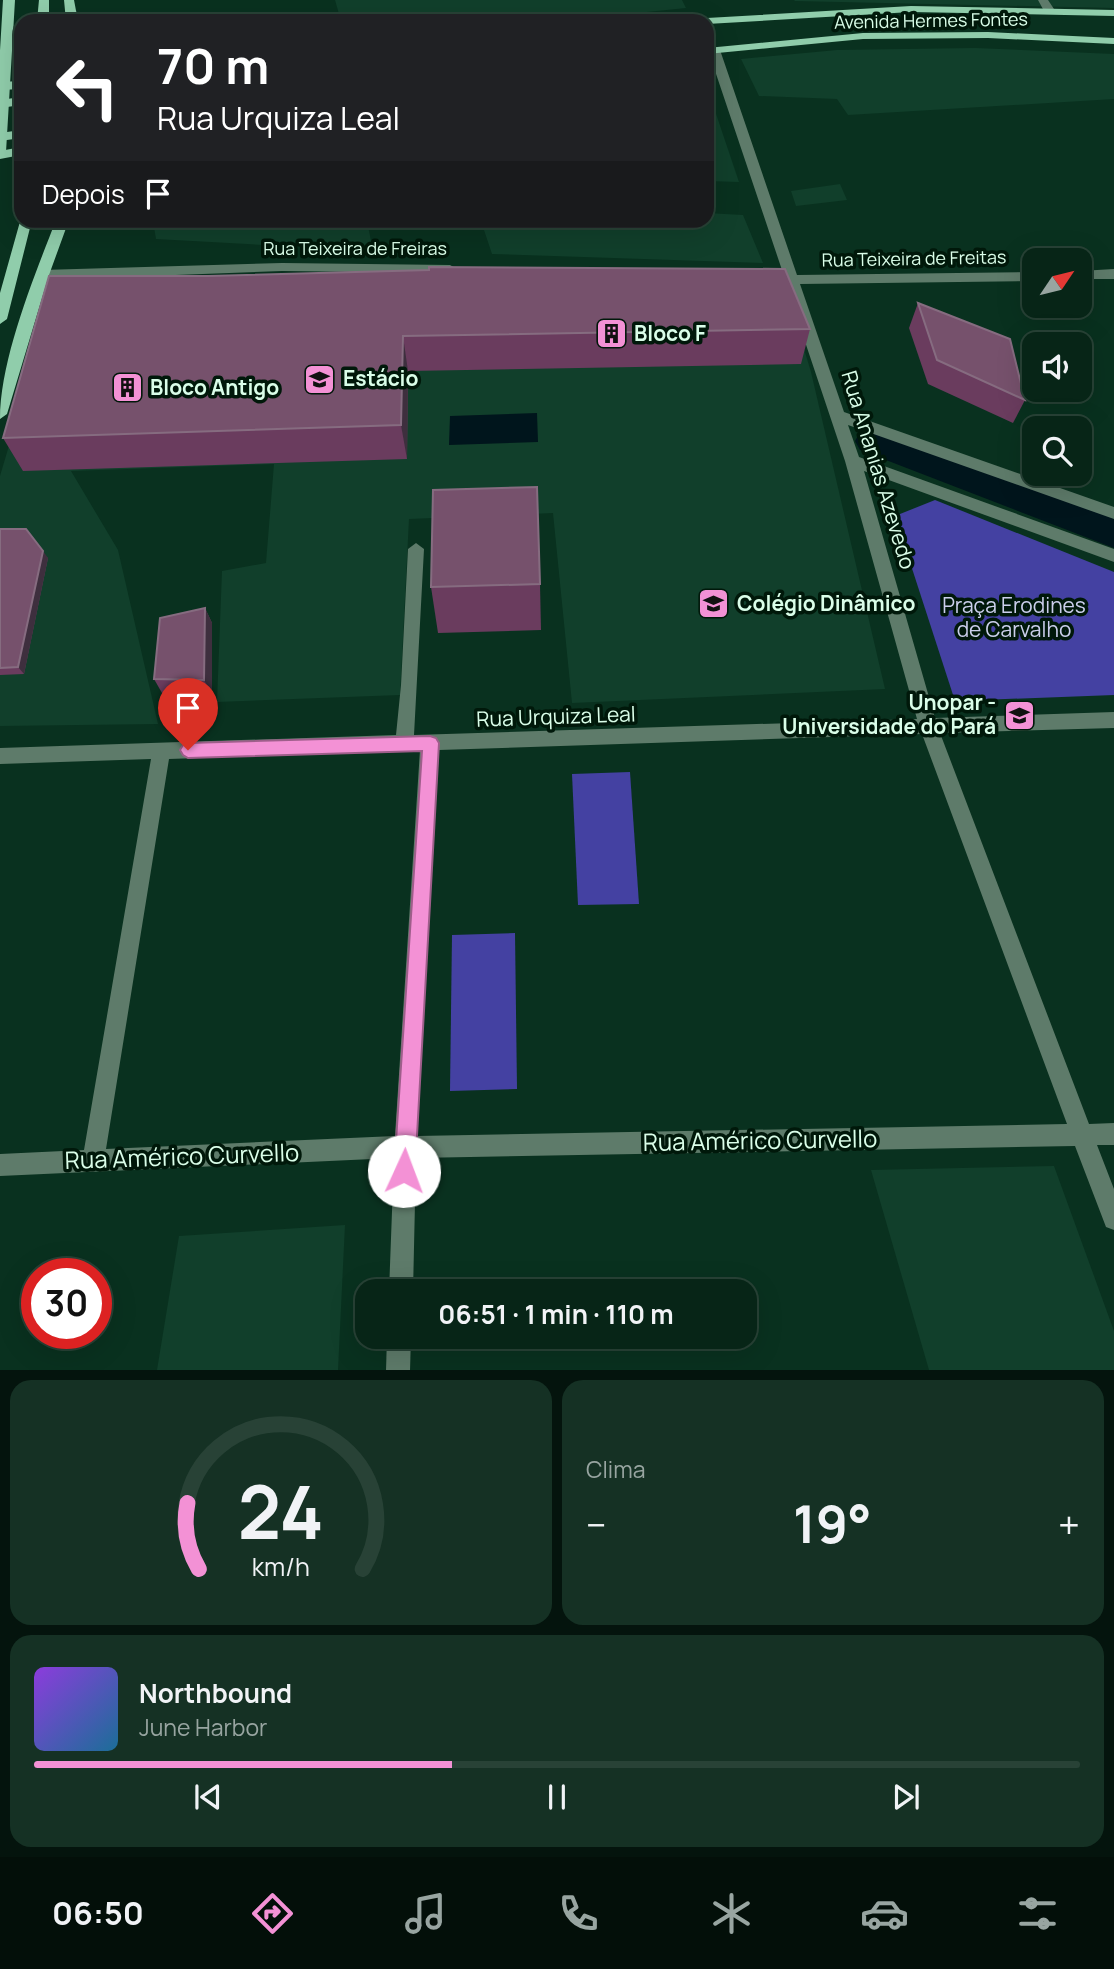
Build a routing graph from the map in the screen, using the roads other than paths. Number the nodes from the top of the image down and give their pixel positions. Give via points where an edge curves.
1 (9, 0) edge
2 (1046, 5) edge
3 (1114, 13) edge
4 (714, 20) edge
5 (1114, 41) edge
6 (714, 51) edge
7 (714, 59) edge
8 (0, 153) edge
9 (24, 228) edge
10 (61, 228) edge
11 (459, 270) edge
12 (1114, 274) edge
13 (42, 275) junction
14 (1092, 275) edge
15 (1022, 276) edge
16 (767, 280) edge
17 (794, 280) junction
18 (0, 319) edge
19 (0, 414) edge
20 (838, 416) junction
21 (853, 461) junction
22 (1114, 513) edge
23 (416, 549) dead end
24 (1114, 556) edge
25 (1114, 720) edge
26 (929, 728) junction
27 (430, 743) junction
28 (404, 744) junction
29 (161, 751) junction
30 (0, 756) edge
31 (1083, 1135) junction
32 (1114, 1135) edge
33 (405, 1147) junction
34 (93, 1161) junction
35 (0, 1165) edge
36 (1114, 1219) edge
37 (401, 1279) edge
38 (399, 1349) edge
39 (398, 1370) edge

1 - 8 main road, bridge
2 - 3 main road, Avenida Hermes Fontes
2 - 4 main road, Avenida Hermes Fontes via 803,12
5 - 6 main road, Avenida Hermes Fontes via 863,36
7 - 17 street, Rua Ananias Azevedo
9 - 18 main road
10 - 13 main road
11 - 13 street, Rua Teixeira de Freiras via 282,267
12 - 14 street
13 - 19 main road
15 - 17 street, Rua Teixeira de Freitas
16 - 17 street
17 - 20 street, Rua Ananias Azevedo
20 - 21 street, Rua Ananias Azevedo
20 - 22 street
21 - 24 street
21 - 26 street, Rua Ananias Azevedo
23 - 28 street
25 - 26 street, Rua Urquiza Leal
26 - 27 street, Rua Urquiza Leal
26 - 31 street, Rua Ananias Azevedo
27 - 28 street, Rua Urquiza Leal
27 - 33 street
28 - 29 street, Rua Urquiza Leal
29 - 30 street, Rua Urquiza Leal
29 - 34 street
31 - 32 street, Rua Américo Curvello
31 - 33 street, Rua Américo Curvello
31 - 36 street, Rua Ananias Azevedo
33 - 34 street, Rua Américo Curvello
33 - 37 street
34 - 35 street, Rua Américo Curvello
38 - 39 street

